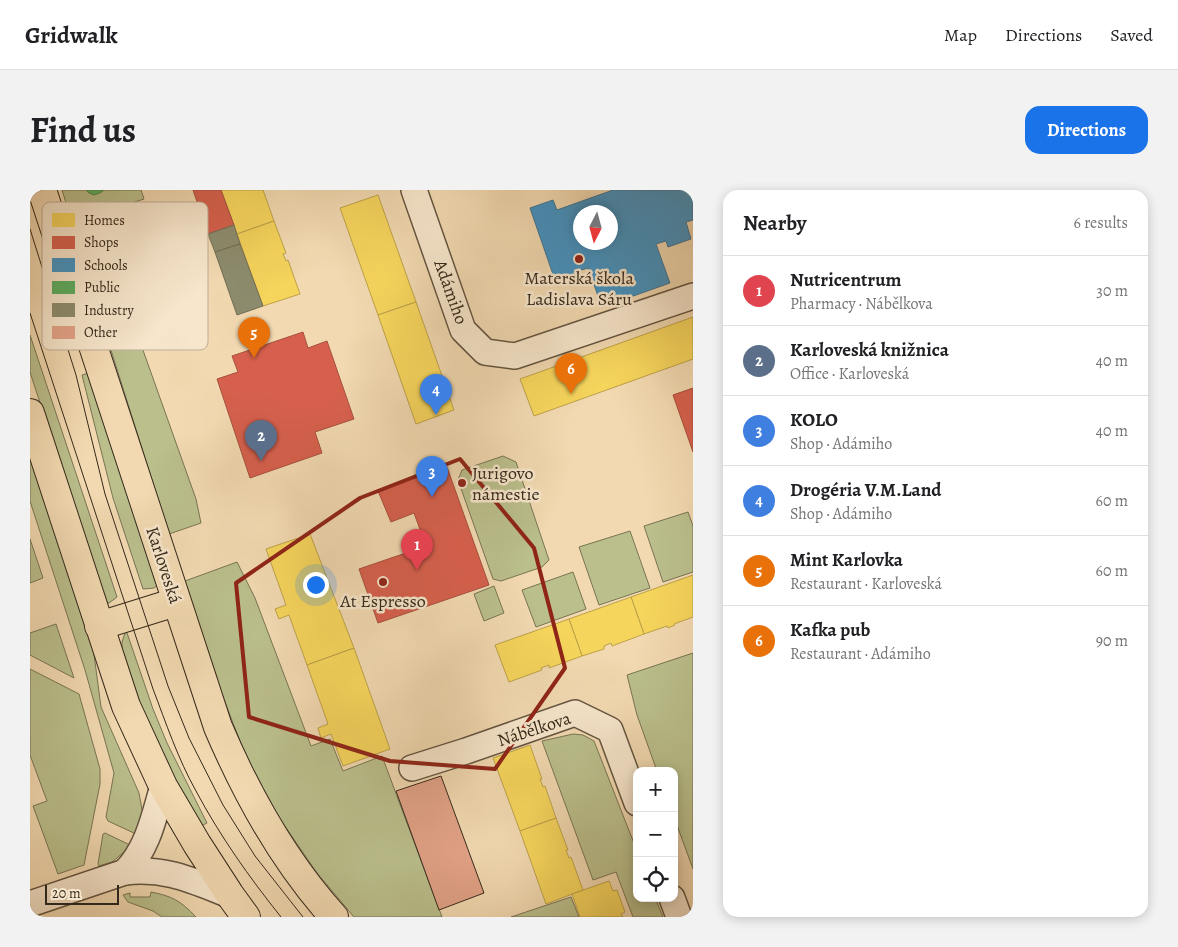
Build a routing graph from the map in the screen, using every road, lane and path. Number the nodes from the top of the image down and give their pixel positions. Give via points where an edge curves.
1 (42, 190) edge
2 (414, 190) edge
3 (46, 202) edge
4 (693, 296) edge
5 (94, 350) edge
6 (30, 413) edge
7 (176, 602) junction
8 (99, 626) junction
9 (412, 768) dead end
10 (163, 786) junction
11 (633, 792) edge
12 (113, 883) junction
13 (230, 895) junction
14 (673, 902) edge
15 (30, 904) edge
16 (246, 917) edge
17 (334, 917) edge
18 (679, 917) edge

1 - 3 main road, Karloveská
2 - 4 street, Adámiho via 464,330 485,352 515,356
5 - 7 main road, Karloveská
6 - 8 main road
7 - 8 main road
7 - 17 main road, Karloveská via 218,727 235,766 291,862
8 - 10 main road via 126,706
9 - 11 street, Nábělkova via 575,713 610,730
10 - 12 street via 145,843 135,861
10 - 13 main road
12 - 13 street via 138,870 171,873
12 - 15 street
13 - 16 main road
14 - 18 street

